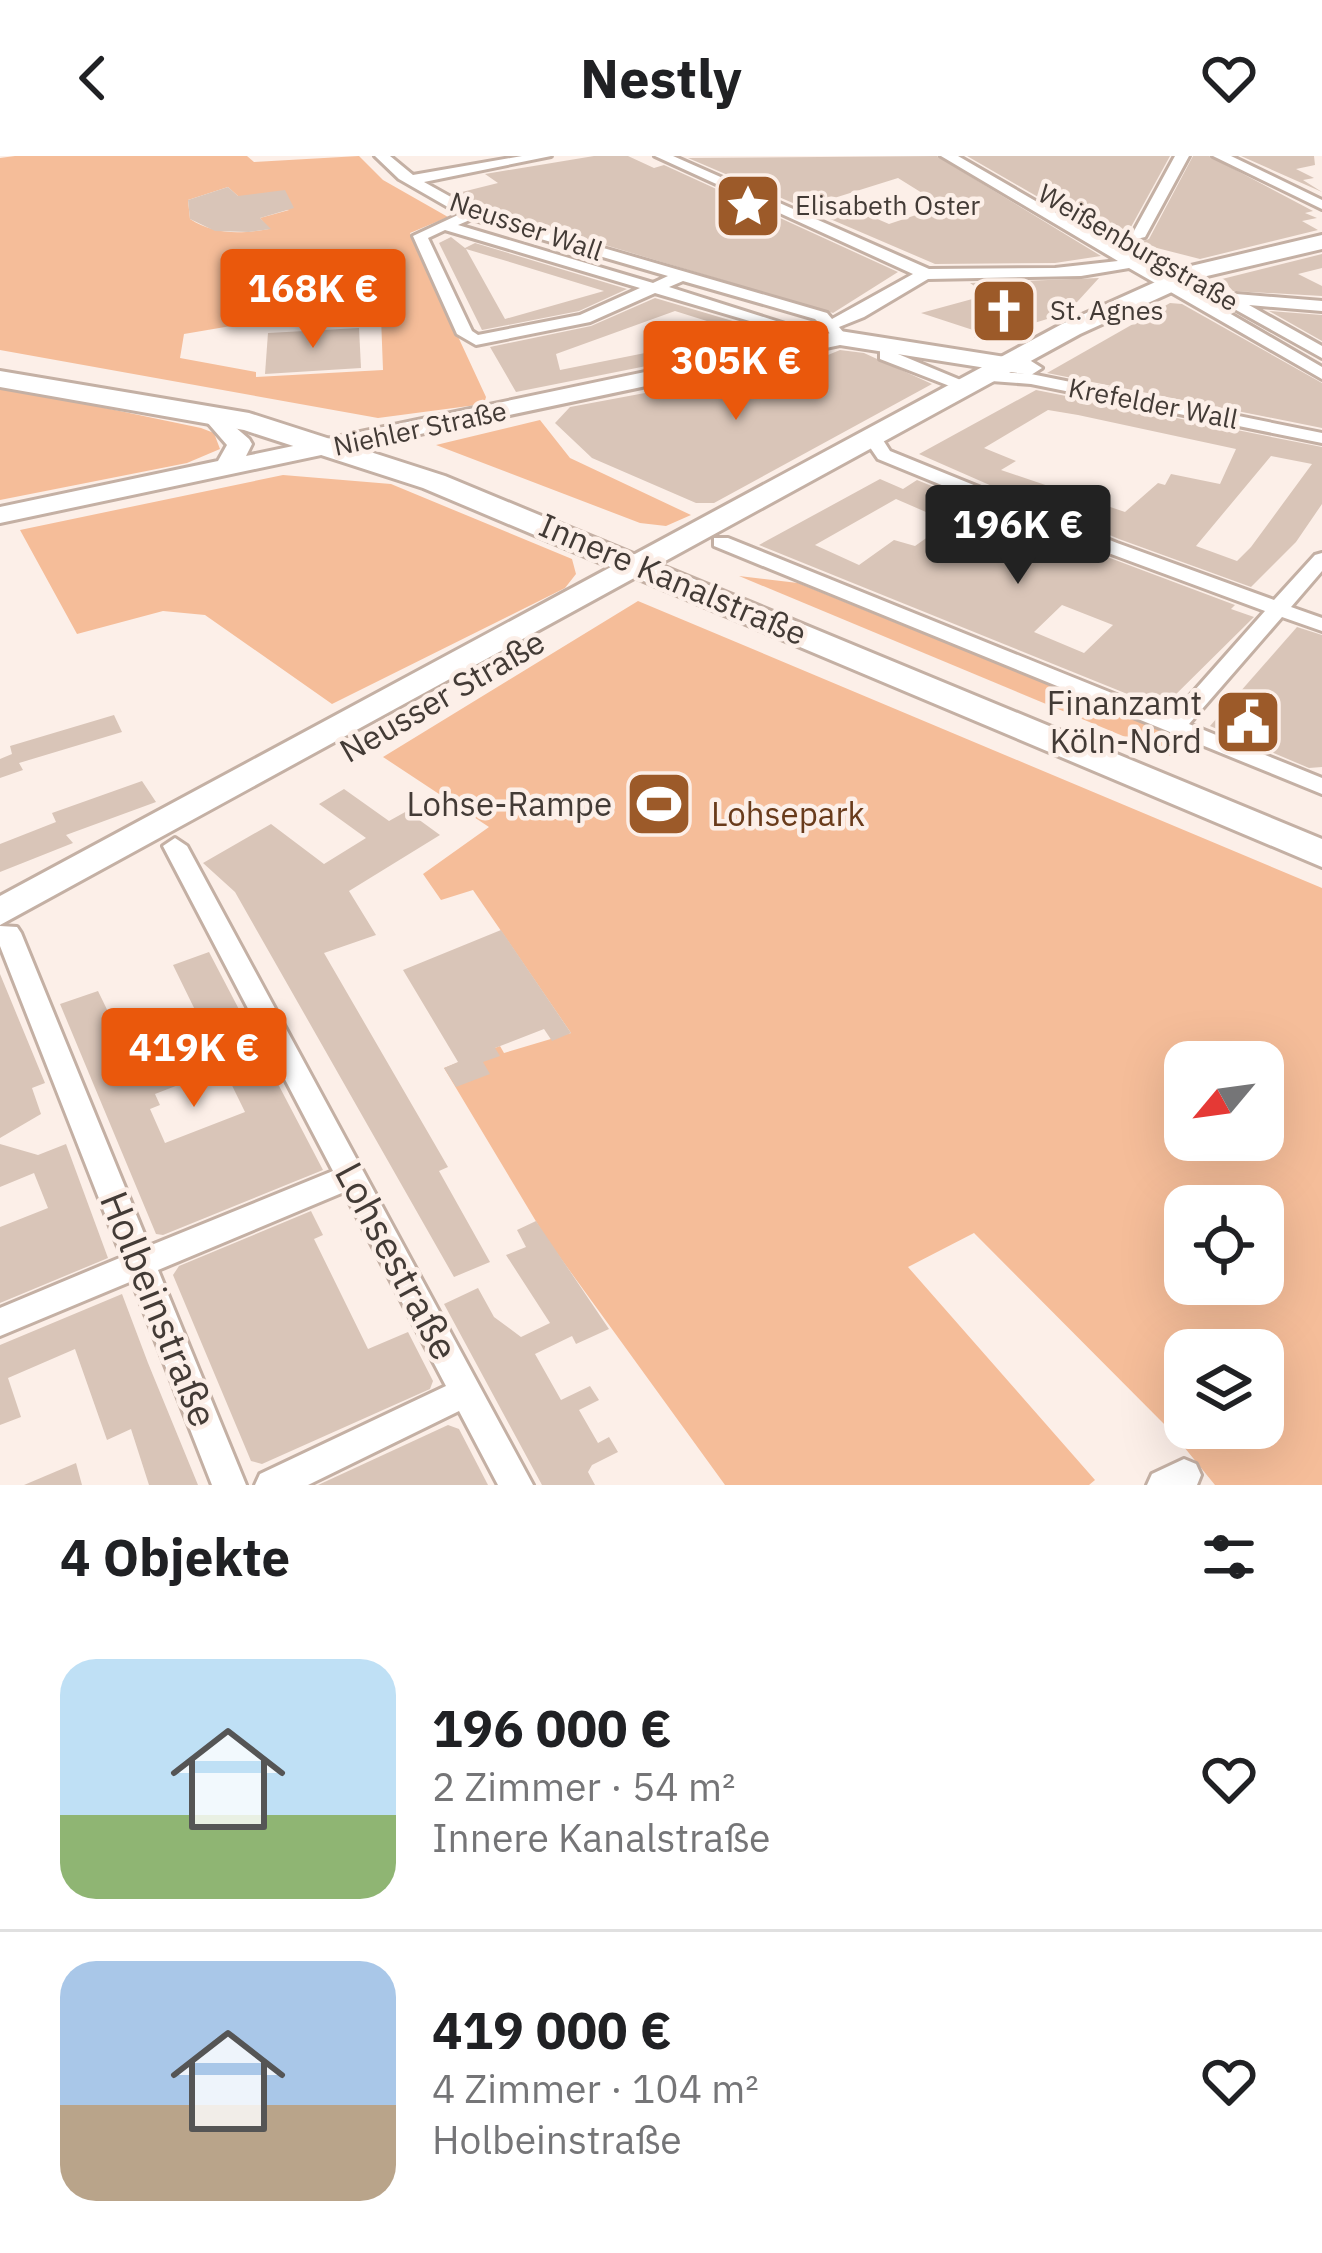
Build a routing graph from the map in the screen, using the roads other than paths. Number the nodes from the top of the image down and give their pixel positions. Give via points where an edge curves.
1 (382, 156) edge
2 (544, 156) edge
3 (662, 156) edge
4 (948, 156) edge
5 (977, 156) edge
6 (1181, 156) edge
7 (1220, 156) edge
8 (410, 180) junction
9 (1322, 205) edge
10 (471, 214) junction
11 (442, 225) junction
12 (1121, 238) junction
13 (1322, 242) edge
14 (1099, 244) junction
15 (1131, 263) junction
16 (924, 273) junction
17 (681, 276) junction
18 (1176, 280) junction
19 (656, 289) junction
20 (1227, 299) junction
21 (1322, 306) edge
22 (787, 327) dead end
23 (835, 331) junction
24 (1299, 340) junction
25 (1269, 343) junction
26 (901, 344) junction
27 (1322, 353) edge
28 (0, 364) edge
29 (1322, 374) edge
30 (1000, 375) junction
31 (0, 379) edge
32 (213, 416) junction
33 (372, 438) junction
34 (1322, 438) edge
35 (881, 444) junction
36 (334, 447) junction
37 (275, 460) junction
38 (840, 466) junction
39 (226, 470) junction
40 (400, 470) junction
41 (0, 515) edge
42 (577, 538) junction
43 (721, 542) junction
44 (1322, 559) edge
45 (662, 563) junction
46 (594, 589) junction
47 (1282, 610) junction
48 (1322, 625) edge
49 (463, 673) junction
50 (1175, 726) junction
51 (1322, 787) edge
52 (1322, 827) edge
53 (176, 833) junction
54 (1322, 854) edge
55 (3, 928) edge
56 (353, 1175) junction
57 (141, 1263) junction
58 (0, 1322) edge
59 (466, 1392) junction
60 (230, 1485) edge
61 (272, 1485) edge
62 (516, 1485) edge

1 - 8 street, Neusser Wall
2 - 8 street
3 - 16 street
4 - 14 street, Weißenburgstraße
5 - 12 street, Weißenburgstraße
6 - 12 street via 1140,234
7 - 9 street
8 - 10 street, Neusser Wall
10 - 11 street
10 - 17 street, Neusser Wall
11 - 19 street, Neusser Wall
11 - 19 street via 420,236 465,334 476,340 584,319
12 - 14 street
12 - 18 street, Weißenburgstraße
13 - 18 main road, Neusser Straße
14 - 15 street, Weißenburgstraße
15 - 16 street via 1094,271
15 - 18 street, Weißenburgstraße
16 - 23 street
17 - 19 street
17 - 23 street, Neusser Wall via 821,316
18 - 20 street, Weißenburgstraße
18 - 25 street, Weißenburgstraße
18 - 30 main road, Neusser Straße
19 - 22 street, Neusser Wall
20 - 21 street
20 - 24 street, Weißenburgstraße
23 - 26 street, Neusser Wall
23 - 33 street, Niehler Straße
24 - 25 street, Weißenburgstraße via 1294,347
24 - 27 street, Weißenburgstraße
25 - 29 street, Weißenburgstraße
26 - 30 street, Neusser Wall
26 - 30 street via 886,355
28 - 33 main road, Innere Kanalstraße via 266,409
30 - 34 street, Krefelder Wall
30 - 35 main road, Neusser Straße
30 - 35 main road, Neusser Straße
31 - 32 main road, Innere Kanalstraße
32 - 36 main road, Innere Kanalstraße
32 - 39 street via 240,444
33 - 36 street, Niehler Straße
33 - 45 main road, Innere Kanalstraße
35 - 38 main road, Neusser Straße
35 - 47 street
36 - 37 street, Niehler Straße
36 - 40 main road, Innere Kanalstraße
37 - 39 street, Niehler Straße
37 - 40 street
38 - 43 main road, Neusser Straße
38 - 45 main road, Neusser Straße
39 - 41 street, Niehler Straße
40 - 42 main road, Innere Kanalstraße
42 - 45 main road, Innere Kanalstraße
42 - 46 main road via 594,563
43 - 45 main road, Neusser Straße
43 - 50 street, Innere Kanalstraße
44 - 47 street
45 - 46 main road, Neusser Straße
45 - 49 main road, Neusser Straße
45 - 52 main road, Innere Kanalstraße
45 - 54 main road, Innere Kanalstraße
46 - 49 main road, Neusser Straße
47 - 48 street
47 - 50 street
49 - 53 main road, Neusser Straße
50 - 51 street, Innere Kanalstraße
53 - 55 main road, Neusser Straße
53 - 56 street, Lohsestraße
55 - 57 street, Holbeinstraße
56 - 57 street
56 - 59 street, Lohsestraße
57 - 58 street
57 - 60 street, Holbeinstraße
59 - 61 street
59 - 62 street, Lohsestraße

